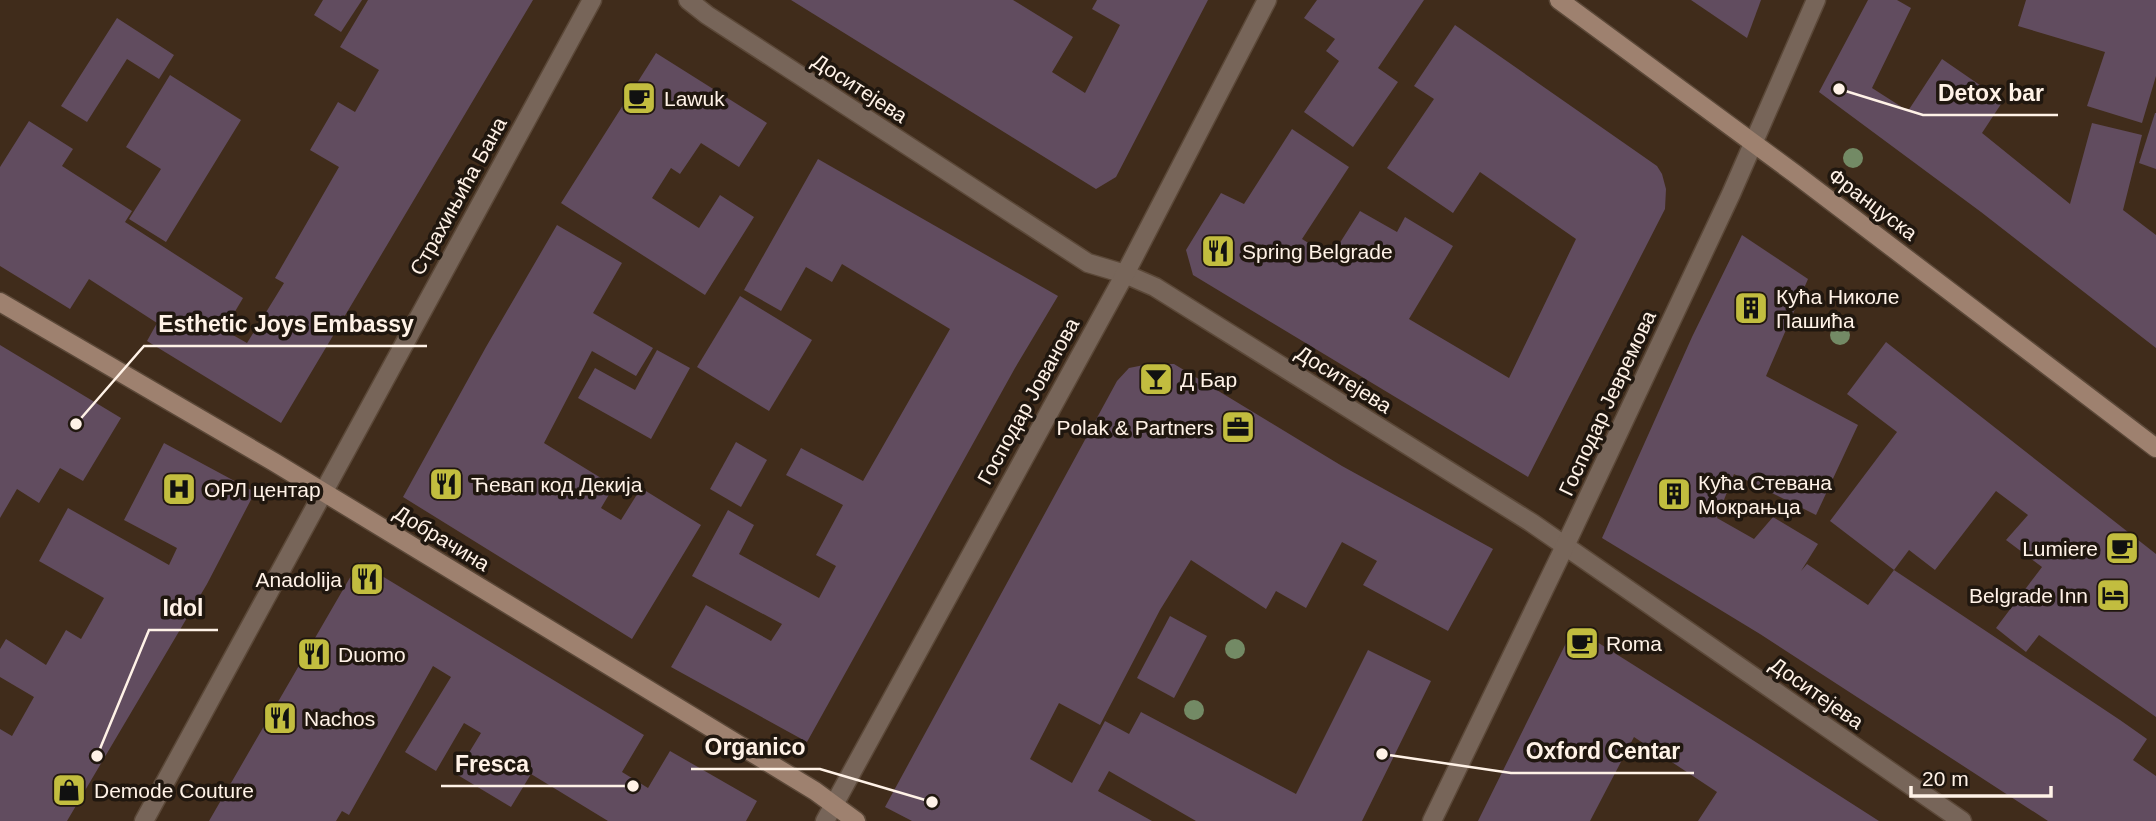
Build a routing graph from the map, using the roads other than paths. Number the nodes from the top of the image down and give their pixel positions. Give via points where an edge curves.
1 (592, 0) edge
2 (688, 0) edge
3 (1267, 0) edge
4 (1559, 0) edge
5 (1816, 0) edge
6 (1753, 142) junction
7 (1125, 274) junction
8 (0, 302) edge
9 (2156, 448) edge
10 (323, 492) junction
11 (1565, 547) junction
12 (834, 804) junction
13 (144, 821) edge
14 (825, 821) edge
15 (856, 821) edge
16 (1432, 821) edge
17 (1962, 821) edge

1 - 10 street, Страхињића Бана
2 - 7 street, Доситејева via 1088,263
3 - 7 street, Господар Јованова
4 - 6 street, Француска
5 - 6 street, Господар Јевремова
6 - 9 street, Француска
6 - 11 street, Господар Јевремова
7 - 11 street, Доситејева via 1155,287
7 - 12 street, Господар Јованова
8 - 10 street, Добрачина
10 - 12 street, Добрачина
10 - 13 street, Страхињића Бана
11 - 16 street, Господар Јевремова
11 - 17 street, Доситејева
12 - 14 street, Господар Јованова
12 - 15 street, Добрачина

